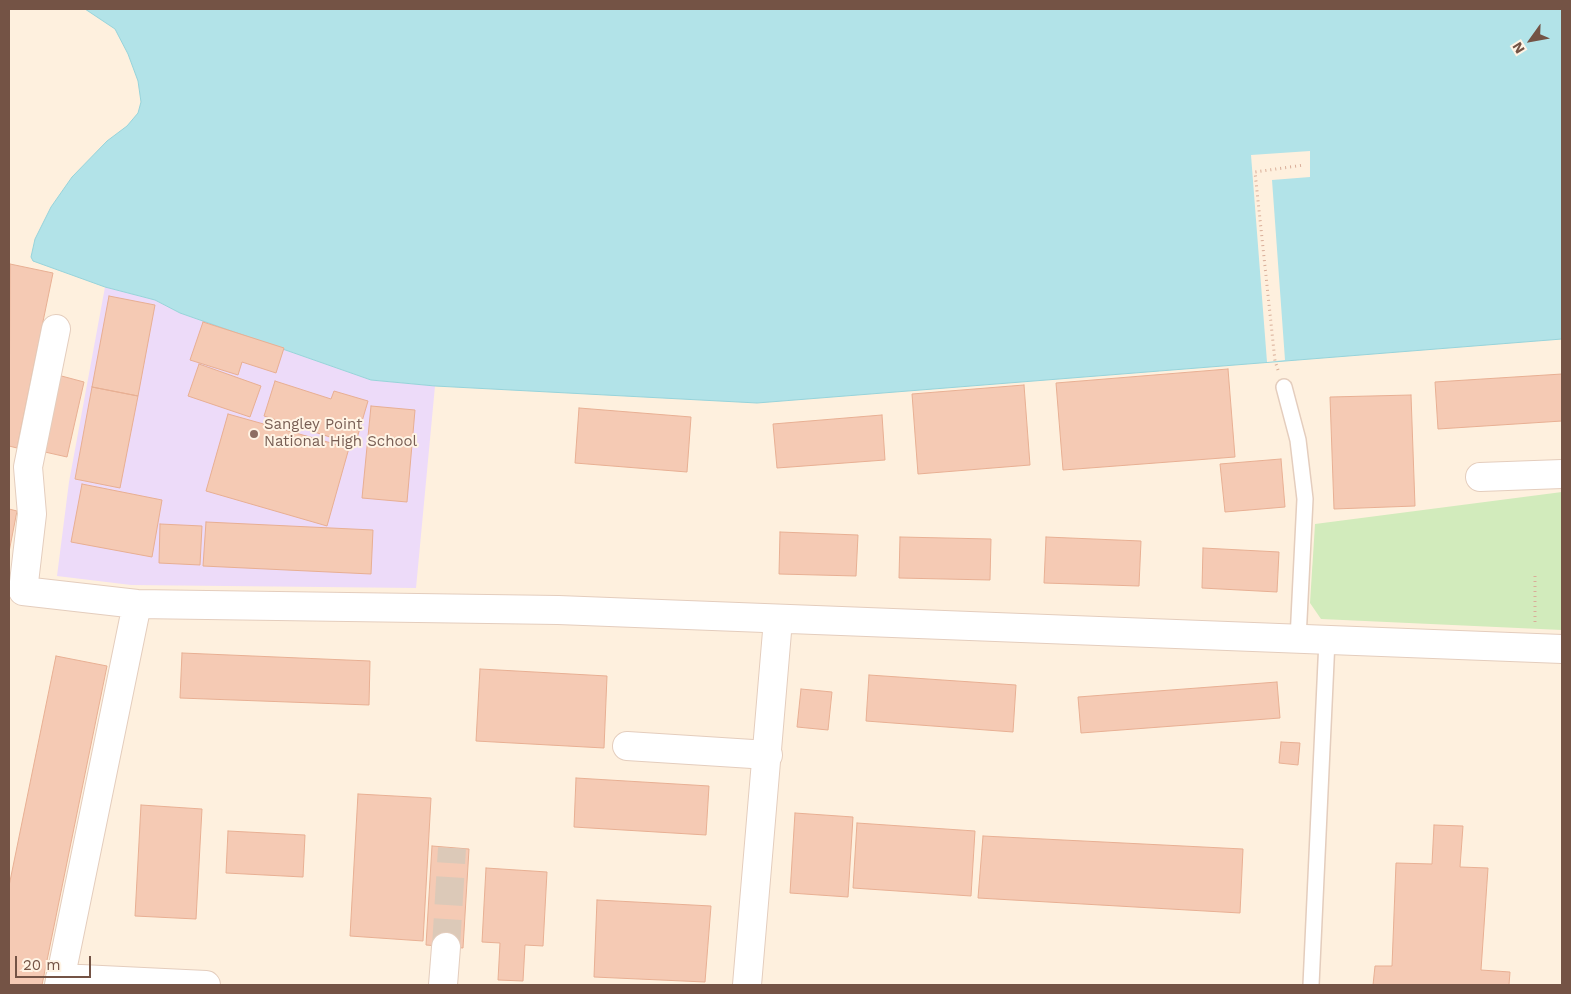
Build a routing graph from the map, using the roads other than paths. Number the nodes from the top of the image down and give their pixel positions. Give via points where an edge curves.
1 (56, 329) dead end
2 (1284, 387) road end
3 (18, 468) edge
4 (1562, 474) edge
5 (1480, 477) dead end
6 (137, 604) junction
7 (778, 620) junction
8 (1298, 639) junction
9 (1327, 640) junction
10 (1562, 649) edge
11 (627, 746) dead end
12 (768, 755) junction
13 (446, 947) tunnel mouth
14 (60, 982) edge
15 (206, 985) edge
16 (443, 985) edge
17 (748, 985) edge
18 (1311, 985) edge

1 - 3 street
2 - 8 lane via 1298,440 1305,499
3 - 6 street via 32,514 23,591
4 - 5 street
6 - 7 street via 558,610
6 - 14 street
7 - 8 street
7 - 12 street
8 - 9 street
9 - 10 street
9 - 18 lane
11 - 12 street
12 - 17 street
13 - 16 street
14 - 15 street

